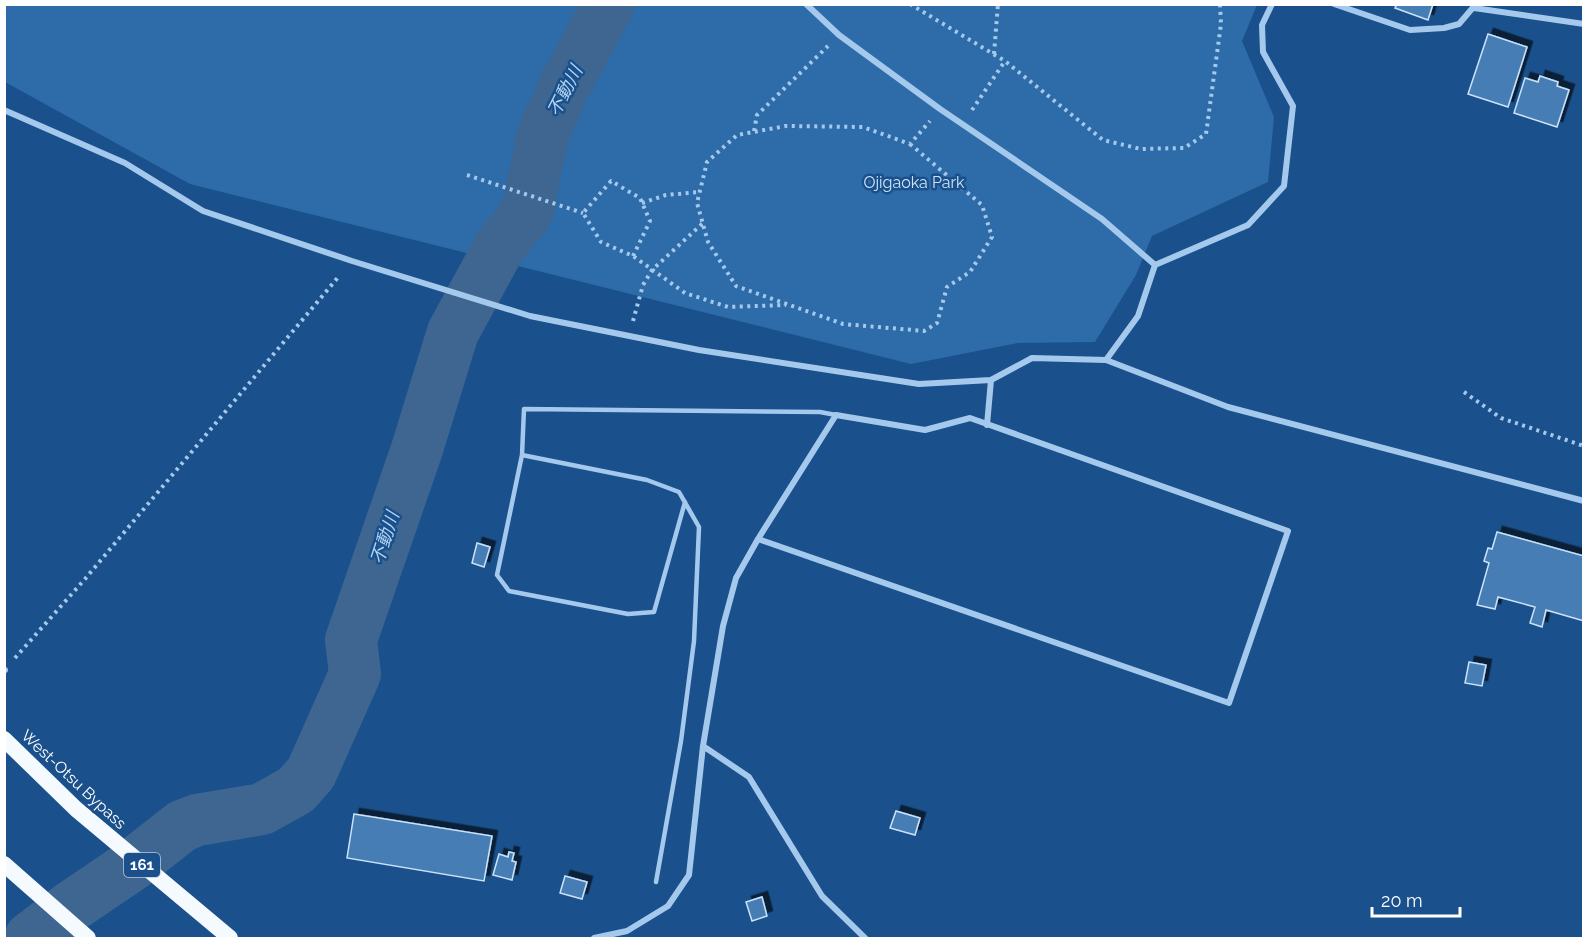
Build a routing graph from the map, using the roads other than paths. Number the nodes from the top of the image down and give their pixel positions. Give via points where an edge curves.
1 (806, 4) edge
2 (1272, 4) edge
3 (1334, 4) edge
4 (1475, 6) edge
5 (1584, 24) edge
6 (4, 110) edge
7 (1155, 265) junction
8 (1106, 360) junction
9 (991, 380) junction
10 (836, 415) junction
11 (987, 425) junction
12 (522, 455) junction
13 (1584, 501) edge
14 (685, 502) junction
15 (758, 539) junction
16 (4, 739) edge
17 (703, 746) junction
18 (4, 864) edge
19 (656, 882) dead end
20 (88, 939) edge
21 (230, 939) edge
22 (594, 939) edge
23 (865, 939) edge

1 - 7 street via 839,35 940,109 1102,219
2 - 7 street via 1263,26 1263,52 1293,106 1284,186 1248,225
3 - 4 street via 1410,30 1459,24
4 - 5 street
6 - 9 street via 125,163 203,211 530,316 699,350 919,384
7 - 8 street via 1138,316
8 - 9 street via 1032,358
8 - 13 street via 1228,407
9 - 11 street
10 - 11 street via 924,430 970,418
10 - 12 lane via 524,409
10 - 15 street
11 - 15 street via 1288,531 1229,703
12 - 14 lane via 647,480 679,492
12 - 14 lane via 497,575 509,591 628,614 654,612
14 - 19 lane via 699,527 694,641
15 - 17 street via 736,578 723,626
16 - 21 highway, West-Otsu Bypass / 161 via 76,809
17 - 22 street via 689,875 668,906 627,932
17 - 23 street via 749,777 822,897
18 - 20 highway

